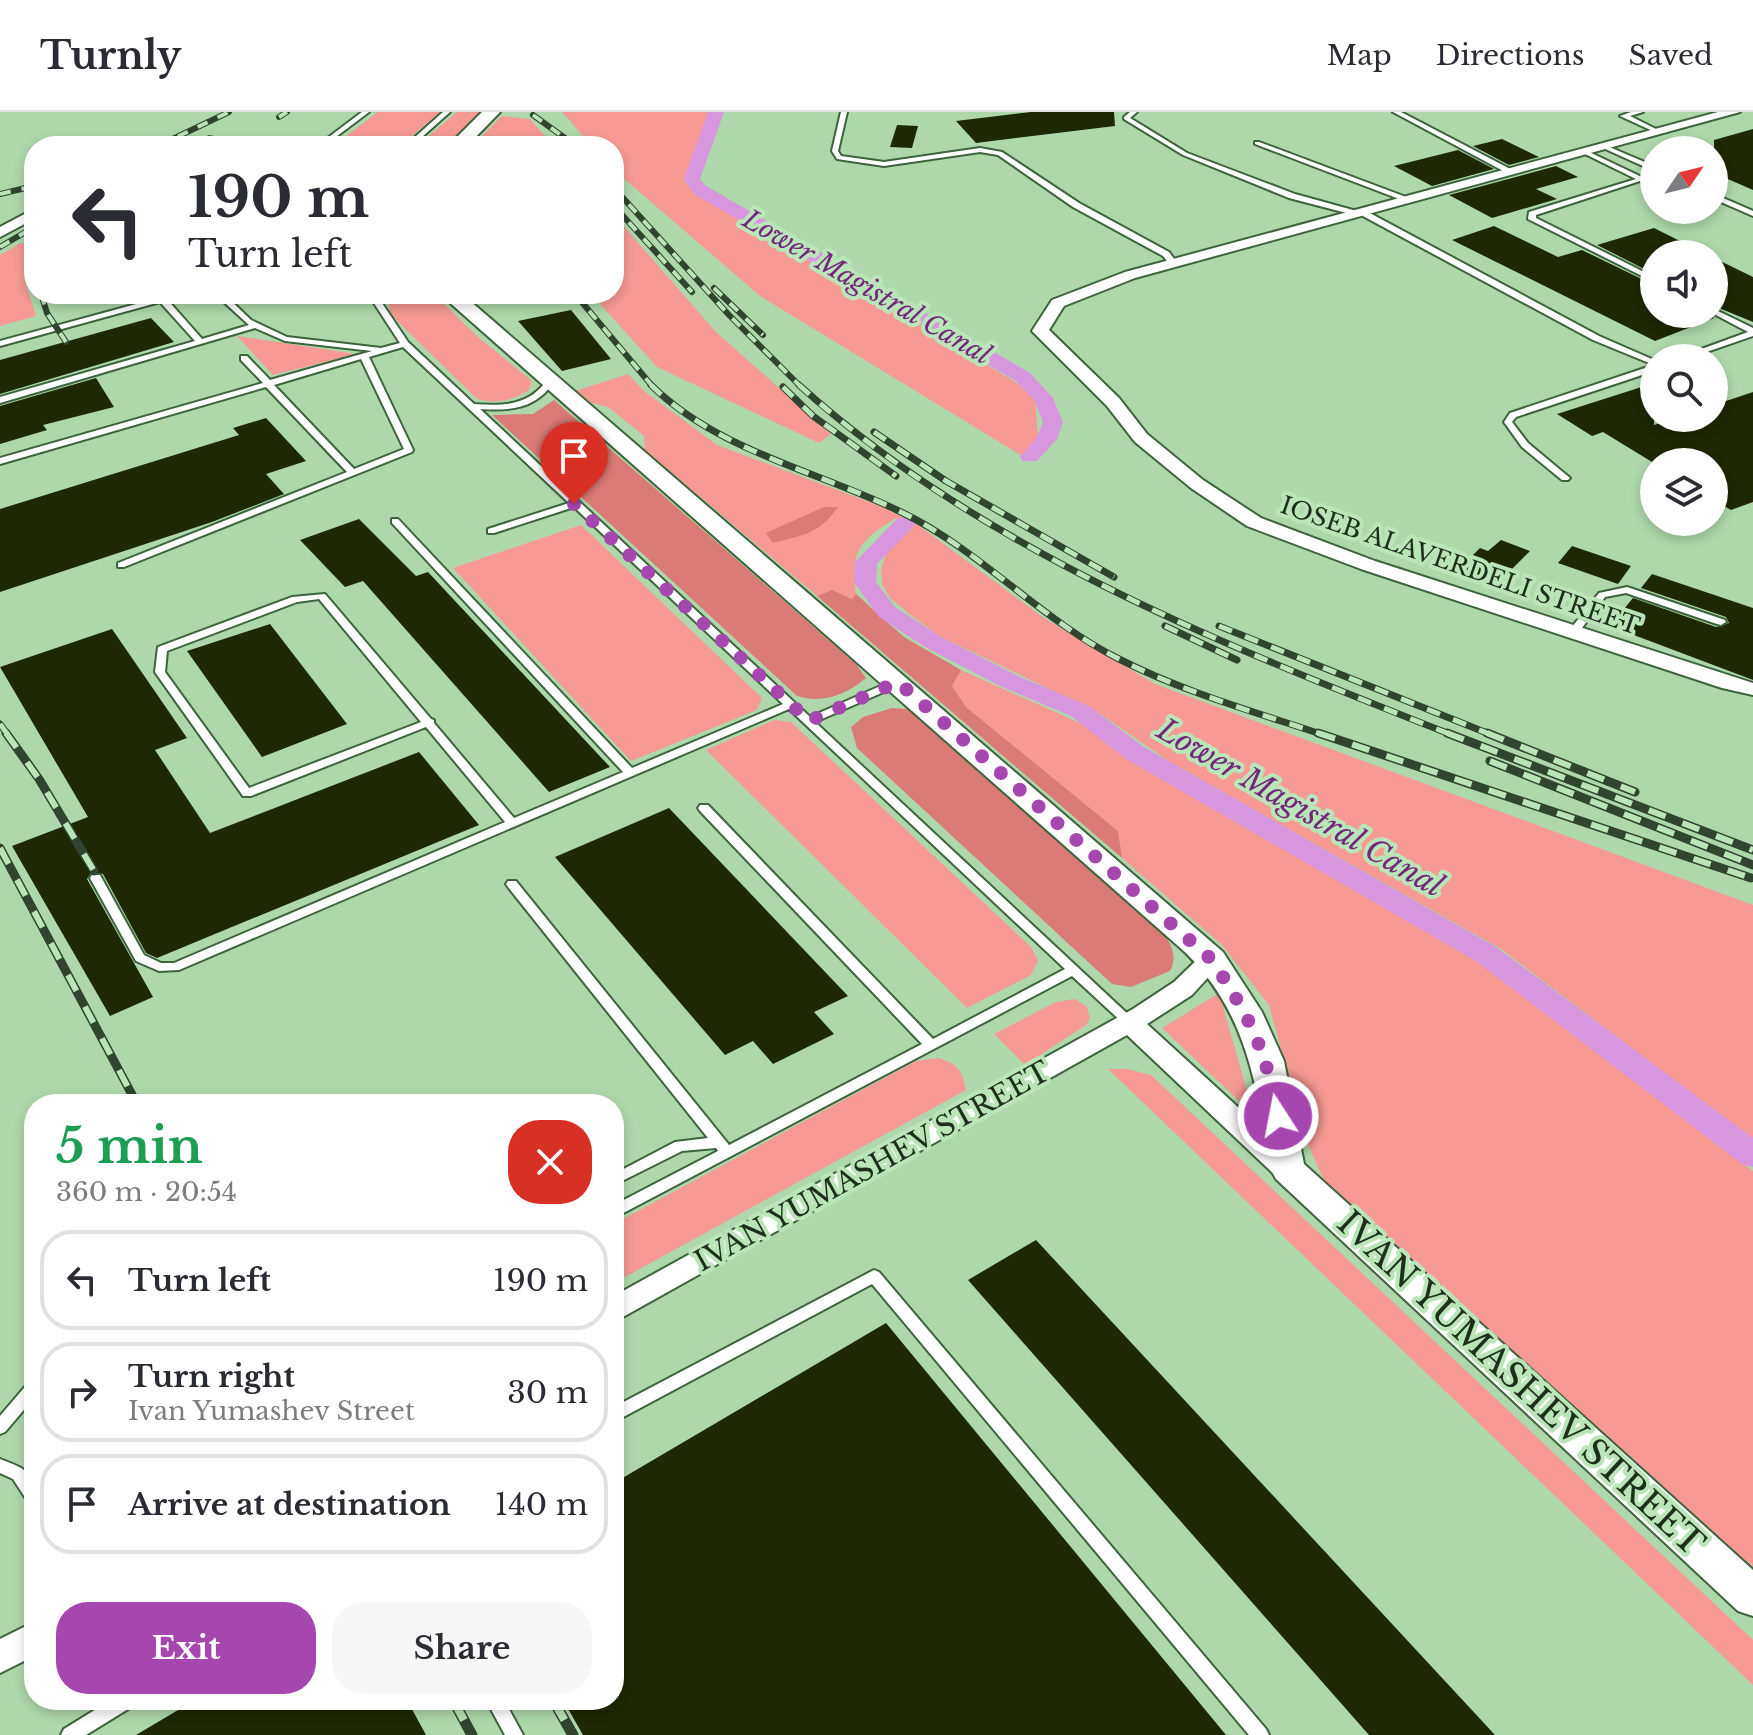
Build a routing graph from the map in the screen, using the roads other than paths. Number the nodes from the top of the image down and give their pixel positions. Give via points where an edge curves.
1 (366, 112) edge
2 (447, 112) edge
3 (492, 112) edge
4 (844, 112) edge
5 (1134, 112) edge
6 (1396, 112) edge
7 (1613, 112) edge
8 (1640, 112) edge
9 (1733, 112) edge
10 (1623, 116) junction
11 (1659, 132) junction
12 (334, 136) edge
13 (419, 136) edge
14 (467, 136) edge
15 (1257, 143) dead end
16 (1605, 147) junction
17 (1585, 152) junction
18 (1640, 163) edge
19 (1512, 172) junction
20 (1640, 178) edge
21 (1640, 180) edge
22 (1410, 200) junction
23 (1728, 202) edge
24 (1360, 213) junction
25 (1753, 214) edge
26 (24, 219) edge
27 (0, 233) edge
28 (1174, 264) junction
29 (1640, 273) edge
30 (144, 304) edge
31 (167, 304) edge
32 (230, 304) edge
33 (379, 304) edge
34 (461, 304) edge
35 (1728, 319) edge
36 (255, 326) junction
37 (1753, 332) edge
38 (201, 342) junction
39 (0, 344) edge
40 (405, 344) junction
41 (1720, 344) edge
42 (384, 350) junction
43 (364, 356) junction
44 (244, 358) dead end
45 (1640, 359) edge
46 (1640, 371) edge
47 (550, 382) junction
48 (268, 383) junction
49 (0, 400) edge
50 (472, 406) junction
51 (0, 461) edge
52 (351, 471) junction
53 (1565, 478) dead end
54 (574, 504) junction
55 (395, 521) dead end
56 (491, 531) dead end
57 (121, 565) dead end
58 (1721, 622) dead end
59 (1572, 634) junction
60 (898, 682) junction
61 (1753, 689) edge
62 (790, 705) junction
63 (809, 721) junction
64 (430, 722) junction
65 (631, 774) junction
66 (704, 808) dead end
67 (513, 824) junction
68 (96, 878) dead end
69 (512, 884) dead end
70 (1212, 960) junction
71 (1072, 971) junction
72 (1128, 1021) junction
73 (931, 1045) junction
74 (723, 1147) junction
75 (1288, 1170) junction
76 (624, 1175) edge
77 (624, 1206) edge
78 (624, 1305) edge
79 (24, 1399) edge
80 (624, 1410) edge
81 (0, 1427) edge
82 (0, 1466) edge
83 (24, 1482) edge
84 (1753, 1597) edge
85 (24, 1644) edge
86 (0, 1657) edge
87 (111, 1710) edge
88 (500, 1710) edge
89 (70, 1735) edge
90 (514, 1735) edge
91 (1260, 1735) edge

1 - 12 lane
2 - 13 lane
3 - 14 street
4 - 28 lane via 835,151 839,158 884,164 980,150 1000,153 1076,205 1166,254
5 - 24 lane via 1126,118 1185,154 1292,196
6 - 19 lane
7 - 10 lane
8 - 10 lane
9 - 11 street
10 - 11 lane
11 - 16 street
15 - 22 lane
16 - 17 street
16 - 18 lane
17 - 19 street
17 - 20 lane
19 - 22 street
21 - 29 lane via 1532,214 1532,219
22 - 24 street
23 - 25 lane
24 - 28 street
24 - 45 lane
26 - 27 street
28 - 59 street, IOSEB ALAVERDELI STREET via 1058,303 1040,331 1113,402 1141,438 1254,522
30 - 39 lane
31 - 38 lane
32 - 36 lane
33 - 40 lane, IVAN YUMASHEV STREET
34 - 47 street
35 - 37 lane
36 - 38 lane
36 - 42 lane via 285,339
37 - 41 lane
38 - 49 lane
40 - 42 lane
40 - 50 lane, IVAN YUMASHEV STREET
42 - 43 lane
43 - 48 lane
43 - 52 lane via 409,450
44 - 48 lane
46 - 53 lane via 1513,415 1508,422 1525,445
47 - 50 lane via 541,396 520,405
47 - 60 street
48 - 51 lane
48 - 52 lane
50 - 54 lane, IVAN YUMASHEV STREET
52 - 57 lane via 316,490
54 - 56 lane
54 - 62 lane, IVAN YUMASHEV STREET
55 - 65 lane
58 - 59 lane via 1627,590 1602,595
59 - 61 street, IOSEB ALAVERDELI STREET
60 - 63 lane
60 - 70 street
62 - 63 lane, IVAN YUMASHEV STREET
62 - 65 lane
63 - 71 lane, IVAN YUMASHEV STREET
64 - 64 lane via 322,596 295,599 162,649 160,672 247,793
64 - 67 lane
65 - 67 lane
66 - 73 lane
67 - 68 lane via 175,967 140,958
69 - 74 lane
70 - 72 street, IVAN YUMASHEV STREET via 1194,981
70 - 75 street via 1246,1012 1268,1061
71 - 72 lane, IVAN YUMASHEV STREET
71 - 73 lane
72 - 75 street, IVAN YUMASHEV STREET
72 - 78 street, IVAN YUMASHEV STREET
73 - 74 lane
74 - 76 lane via 680,1146
74 - 77 lane
75 - 84 street, IVAN YUMASHEV STREET
79 - 81 lane
80 - 91 lane via 874,1276
82 - 83 lane
85 - 86 street
87 - 89 lane
88 - 90 lane

